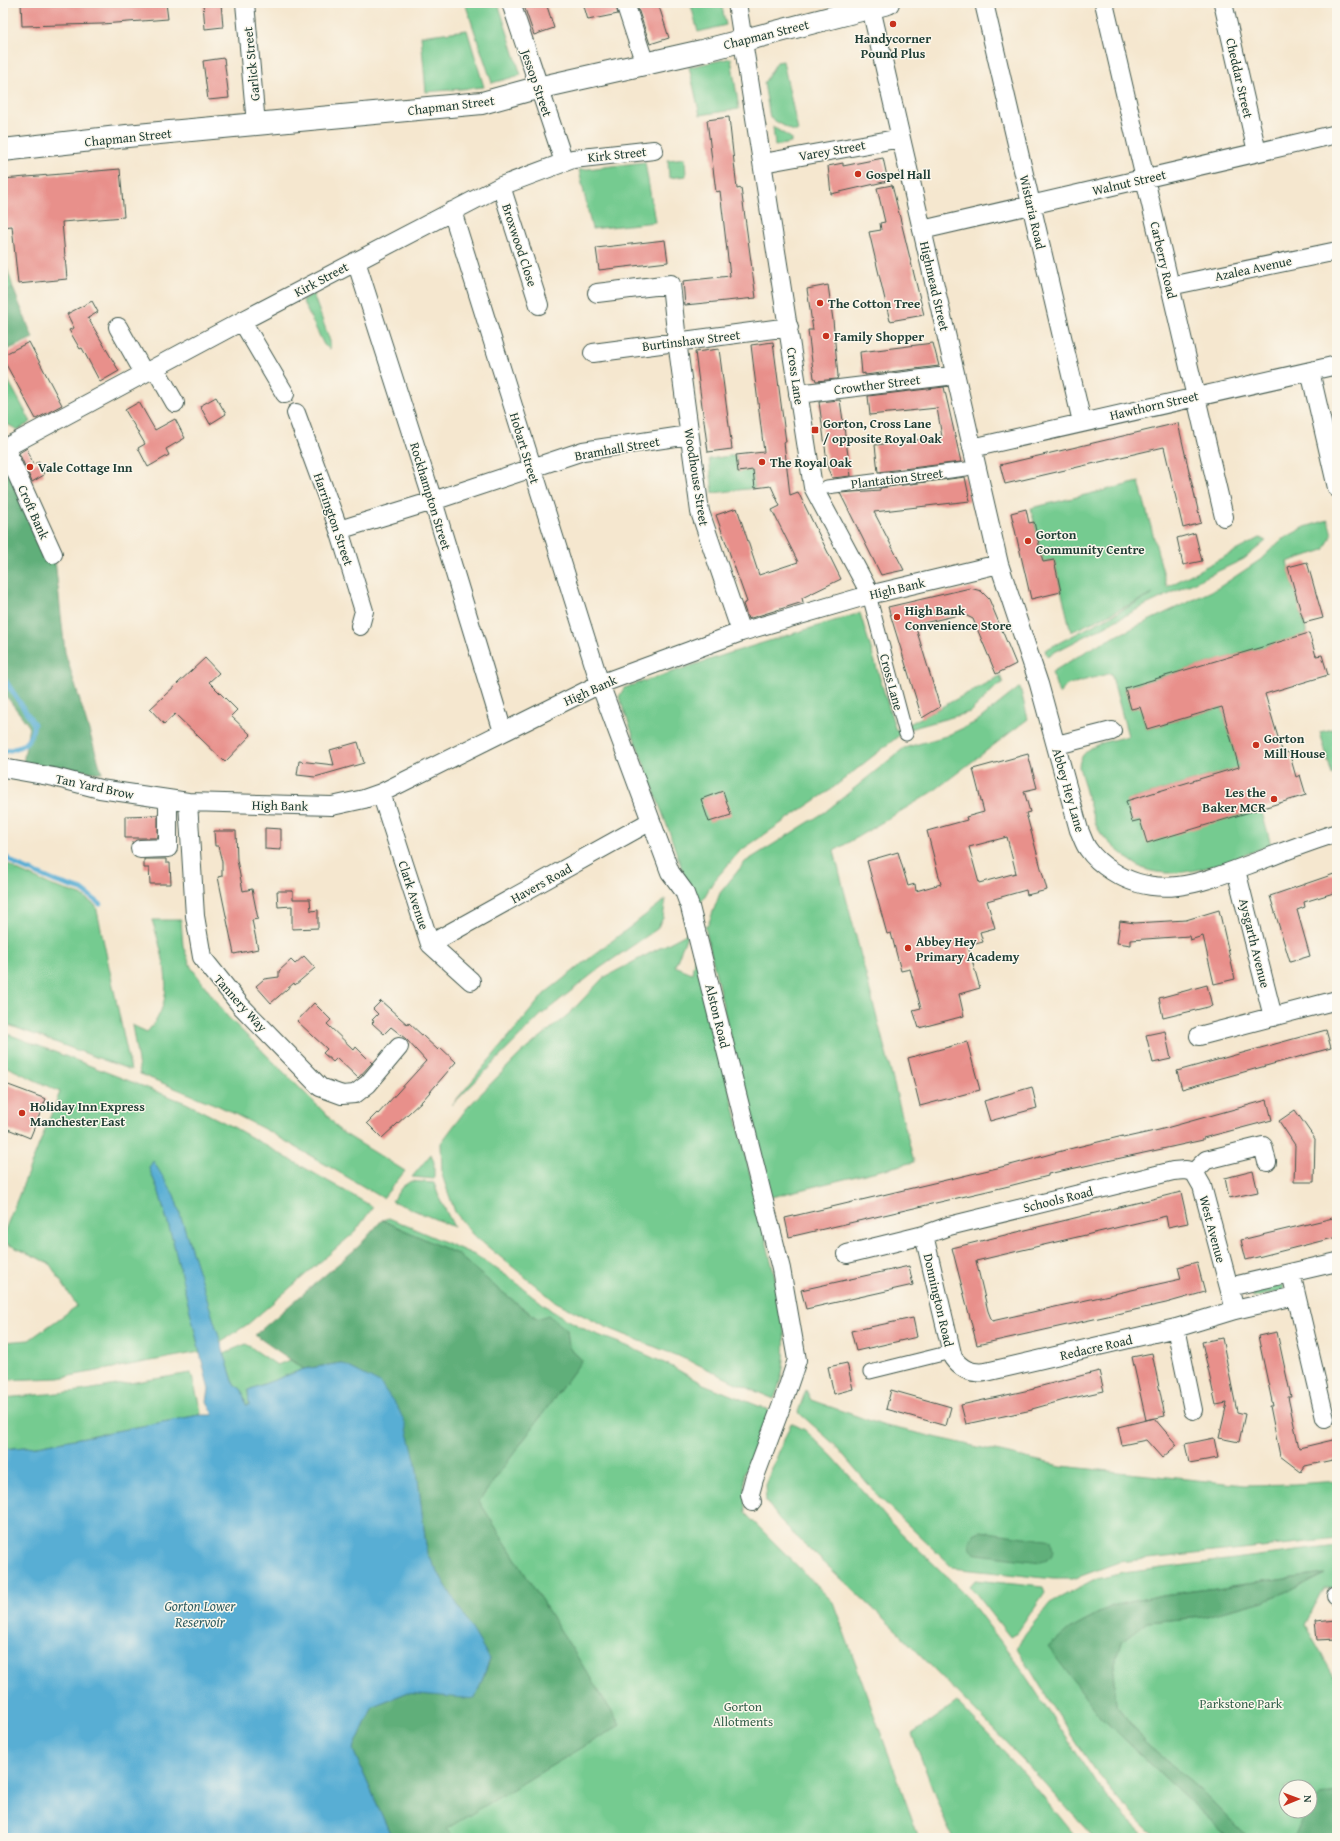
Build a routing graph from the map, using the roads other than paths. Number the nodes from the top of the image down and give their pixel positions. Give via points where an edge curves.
1 (245, 3) edge
2 (511, 3) edge
3 (625, 3) edge
4 (737, 3) edge
5 (984, 3) edge
6 (1104, 3) edge
7 (1223, 3) edge
8 (879, 5) edge
9 (744, 40) junction
10 (645, 64) junction
11 (538, 88) junction
12 (256, 124) junction
13 (1337, 134) edge
14 (901, 138) junction
15 (3, 150) edge
16 (654, 150) dead end
17 (1257, 152) junction
18 (564, 162) junction
19 (763, 163) junction
20 (1144, 178) junction
21 (500, 186) junction
22 (1031, 204) junction
23 (452, 211) junction
24 (922, 230) junction
25 (1337, 251) edge
26 (356, 261) junction
27 (1170, 286) junction
28 (596, 293) dead end
29 (538, 305) dead end
30 (242, 320) junction
31 (118, 327) dead end
32 (789, 327) junction
33 (677, 341) junction
34 (593, 353) dead end
35 (1337, 365) edge
36 (149, 371) junction
37 (1310, 371) junction
38 (955, 375) junction
39 (285, 394) dead end
40 (798, 394) junction
41 (1195, 396) junction
42 (175, 404) dead end
43 (296, 413) dead end
44 (1082, 422) junction
45 (690, 436) junction
46 (4, 448) edge
47 (972, 448) junction
48 (532, 469) junction
49 (966, 469) dead end
50 (827, 486) dead end
51 (1337, 488) edge
52 (433, 501) junction
53 (1224, 517) dead end
54 (339, 530) junction
55 (53, 554) dead end
56 (999, 564) junction
57 (869, 595) junction
58 (360, 626) dead end
59 (741, 632) junction
60 (600, 684) junction
61 (1112, 731) dead end
62 (503, 732) junction
63 (906, 734) dead end
64 (1057, 745) junction
65 (4, 768) edge
66 (381, 793) junction
67 (168, 800) junction
68 (188, 802) junction
69 (651, 821) junction
70 (1337, 833) edge
71 (140, 849) dead end
72 (1236, 870) junction
73 (430, 944) junction
74 (471, 981) dead end
75 (1337, 1000) edge
76 (1273, 1017) junction
77 (1199, 1036) dead end
78 (399, 1047) dead end
79 (1267, 1162) dead end
80 (1194, 1172) junction
81 (924, 1235) junction
82 (847, 1254) dead end
83 (1337, 1262) edge
84 (1291, 1273) junction
85 (1229, 1287) junction
86 (1296, 1296) junction
87 (1235, 1310) junction
88 (1176, 1328) junction
89 (954, 1358) junction
90 (870, 1372) dead end
91 (1193, 1410) dead end
92 (1325, 1418) dead end
93 (752, 1502) dead end

1 - 12 street, Garlick Street
2 - 11 street, Jessop Street
3 - 10 street
4 - 9 street, Cross Lane
5 - 22 street, Wistaria Road
6 - 20 street, Carberry Road
7 - 17 street, Cheddar Street
8 - 9 street, Chapman Street
8 - 14 street, Highmead Street
9 - 10 street, Chapman Street
9 - 19 street, Cross Lane
10 - 11 street, Chapman Street
11 - 12 street, Chapman Street via 482,104
11 - 18 street, Jessop Street
12 - 15 street, Chapman Street
13 - 17 street, Walnut Street
14 - 19 street, Varey Street
14 - 24 street, Highmead Street
16 - 18 street, Kirk Street via 573,158
17 - 20 street, Walnut Street
18 - 21 street, Kirk Street
19 - 32 street, Cross Lane
20 - 22 street, Walnut Street
20 - 27 street, Carberry Road
21 - 23 street, Kirk Street
21 - 29 street, Broxwood Close
22 - 24 street, Walnut Street
22 - 44 street, Wistaria Road
23 - 26 street, Kirk Street
23 - 48 street, Hobart Street
24 - 38 street, Highmead Street
25 - 27 street, Azalea Avenue
26 - 30 street, Kirk Street
26 - 52 street, Rockhampton Street
27 - 41 street, Carberry Road
28 - 33 street, Woodhouse Street via 671,284
30 - 36 street, Kirk Street
30 - 39 street
31 - 36 street
32 - 33 street, Burtinshaw Street
32 - 40 street, Cross Lane
33 - 34 street, Burtinshaw Street
33 - 45 street, Woodhouse Street
35 - 37 street, Hawthorn Street
36 - 42 street
36 - 46 street, Kirk Street
37 - 41 street, Hawthorn Street
37 - 51 street
38 - 40 street, Crowther Street
38 - 47 street, Highmead Street
40 - 57 street, Cross Lane via 813,488
41 - 44 street, Hawthorn Street
41 - 53 street, Carberry Road
43 - 54 street, Harrington Street
44 - 47 street, Hawthorn Street
45 - 48 street, Bramhall Street via 583,451
45 - 59 street, Woodhouse Street via 703,526
46 - 55 street, Croft Bank
47 - 56 street, Highmead Street
48 - 52 street, Bramhall Street
48 - 60 street, Hobart Street
49 - 50 street, Plantation Street
52 - 54 street, Bramhall Street
52 - 62 street, Rockhampton Street
54 - 58 street, Harrington Street via 364,611
56 - 57 street, High Bank
56 - 64 street, Abbey Hey Lane
57 - 59 street, High Bank
57 - 63 street, Cross Lane
59 - 60 street, High Bank
60 - 62 street, High Bank
60 - 69 street, Alston Road
61 - 64 street
62 - 66 street, High Bank
64 - 72 street, Abbey Hey Lane via 1079,830 1088,849 1107,868 1135,883 1169,888 1201,883
65 - 67 street, Tan Yard Brow via 100,789
66 - 68 street, High Bank via 332,806
66 - 73 street, Clark Avenue
67 - 68 street, Tan Yard Brow
67 - 71 street via 168,848
68 - 78 street, Tannery Way via 195,916 202,957 241,1006 320,1087 342,1095 355,1094 368,1084
69 - 73 street, Havers Road
69 - 93 street, Alston Road via 670,872 684,891 690,907 781,1269 797,1360 754,1479 750,1494
70 - 72 street, Abbey Hey Lane
72 - 76 street, Aysgarth Avenue
73 - 74 street, Clark Avenue
75 - 76 street
76 - 77 street
79 - 80 street via 1263,1146 1206,1160
80 - 81 street, Schools Road via 1173,1170 949,1226
80 - 85 street, West Avenue via 1202,1186
81 - 82 street, Schools Road
81 - 89 street, Donnington Road
83 - 84 street
84 - 85 street
84 - 86 street
85 - 87 street
86 - 87 street, Redacre Road
86 - 92 street
87 - 88 street, Redacre Road
88 - 89 street, Redacre Road via 986,1372 970,1372
88 - 91 street
89 - 90 street

